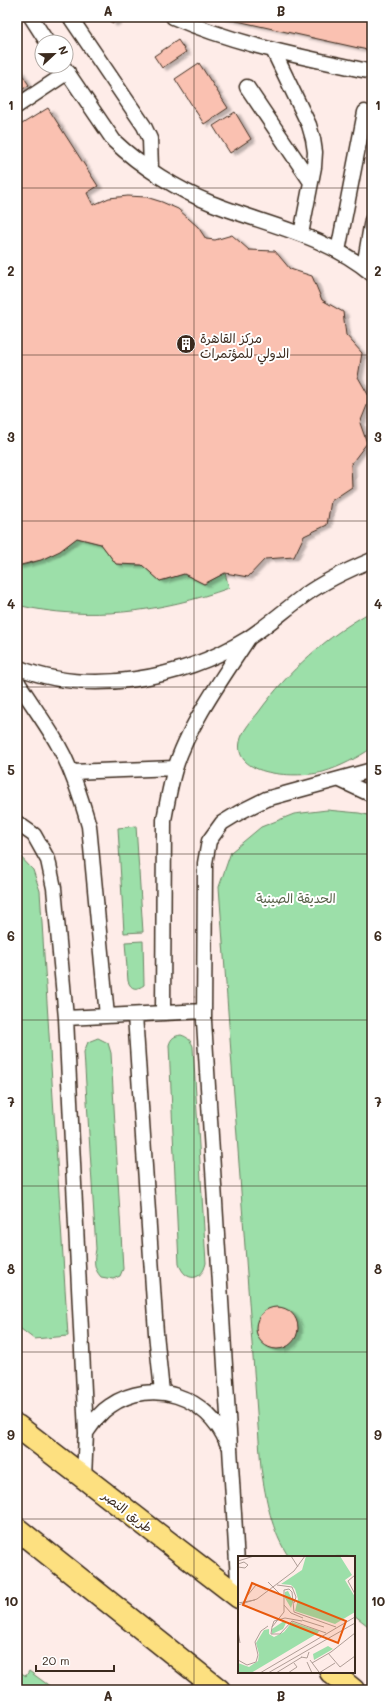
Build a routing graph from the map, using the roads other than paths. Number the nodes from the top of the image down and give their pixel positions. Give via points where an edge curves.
1 (31, 17) edge
2 (70, 17) edge
3 (173, 17) edge
4 (42, 34) edge
5 (272, 50) junction
6 (372, 72) edge
7 (59, 74) edge
8 (69, 74) edge
9 (248, 87) dead end
10 (17, 106) edge
11 (365, 112) dead end
12 (151, 169) junction
13 (311, 182) junction
14 (372, 220) edge
15 (302, 234) junction
16 (338, 251) junction
17 (368, 271) edge
18 (372, 560) edge
19 (248, 638) junction
20 (17, 667) edge
21 (17, 681) edge
22 (175, 768) junction
23 (372, 770) edge
24 (72, 772) junction
25 (340, 780) junction
26 (372, 795) edge
27 (17, 823) edge
28 (204, 1011) junction
29 (164, 1013) junction
30 (135, 1015) junction
31 (107, 1016) junction
32 (66, 1018) junction
33 (162, 1392) junction
34 (17, 1426) edge
35 (86, 1433) junction
36 (230, 1450) junction
37 (84, 1477) junction
38 (17, 1529) edge
39 (238, 1580) edge
40 (238, 1595) edge
41 (332, 1673) edge
42 (219, 1690) edge
43 (353, 1690) edge

1 - 4 lane
2 - 12 lane via 144,126 150,139
3 - 5 lane via 214,34
5 - 6 lane
5 - 13 lane via 310,125 315,152
7 - 10 lane
8 - 12 lane via 114,141
9 - 13 lane
11 - 16 lane
12 - 15 lane via 175,185 212,203
13 - 15 lane
14 - 17 lane
15 - 16 lane
16 - 17 lane
18 - 19 lane via 338,574
19 - 20 lane via 215,657 180,670 144,678 69,680 32,673
19 - 22 lane via 208,701 184,745
21 - 24 lane via 58,743
22 - 24 lane
22 - 29 lane via 164,820
23 - 25 lane
24 - 31 lane via 89,826
25 - 26 lane
25 - 28 lane via 266,799 222,823 209,841 206,863
27 - 32 lane via 34,835 48,860 54,888
28 - 29 lane
28 - 36 lane
29 - 30 lane
30 - 31 lane
30 - 33 lane
31 - 32 lane
32 - 35 lane
33 - 35 lane via 132,1396 110,1406 96,1418
33 - 36 lane via 198,1405 223,1433
34 - 37 highway, طريق النصر
35 - 37 lane
36 - 39 lane
37 - 40 highway, طريق النصر
38 - 42 highway
41 - 43 highway

